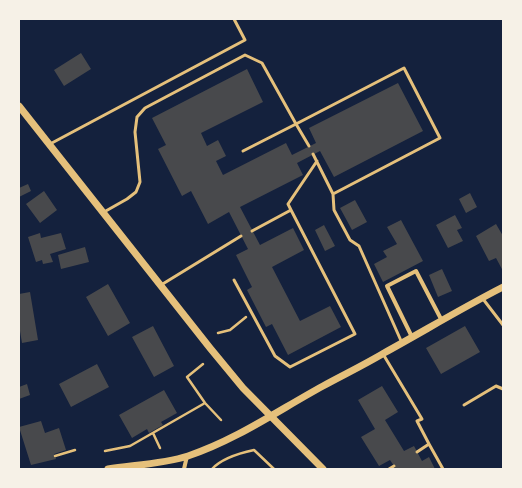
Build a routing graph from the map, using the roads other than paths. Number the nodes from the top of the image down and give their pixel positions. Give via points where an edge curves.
1 (234, 19) edge
2 (19, 106) edge
3 (296, 124) junction
4 (49, 144) junction
5 (309, 146) dead end
6 (243, 151) dead end
7 (313, 154) dead end
8 (317, 161) junction
9 (333, 194) junction
10 (291, 210) junction
11 (103, 213) junction
12 (252, 230) dead end
13 (241, 236) dead end
14 (234, 280) dead end
15 (161, 285) junction
16 (503, 287) edge
17 (481, 298) junction
18 (441, 320) junction
19 (503, 325) edge
20 (412, 337) junction
21 (402, 343) junction
22 (383, 354) junction
23 (503, 389) edge
24 (464, 404) dead end
25 (271, 416) junction
26 (429, 444) junction
27 (417, 452) dead end
28 (187, 456) junction
29 (394, 466) dead end
30 (108, 469) edge
31 (184, 469) edge
32 (323, 469) edge
33 (389, 469) edge
34 (443, 469) edge

1 - 4 lane via 245,40
2 - 4 street
3 - 5 lane
3 - 6 lane
3 - 9 lane via 404,68 440,138
3 - 11 lane via 262,63 245,55 145,108 137,117 135,132 140,182 136,192
4 - 11 street
7 - 8 lane
8 - 9 lane
8 - 10 lane via 288,204
9 - 21 lane via 334,210 350,240 359,246
10 - 12 lane
10 - 14 lane via 355,334 290,367 275,356
11 - 15 street
13 - 15 lane
15 - 25 street via 243,388
16 - 17 street
17 - 18 street
17 - 19 lane
18 - 20 street
18 - 20 street via 416,271 387,286
20 - 21 street
21 - 22 street
22 - 25 street
22 - 26 lane via 422,419 417,421
23 - 24 lane via 496,386
25 - 28 street via 224,441
25 - 32 street
26 - 27 lane
26 - 34 lane
28 - 30 street
28 - 31 street
29 - 33 lane

